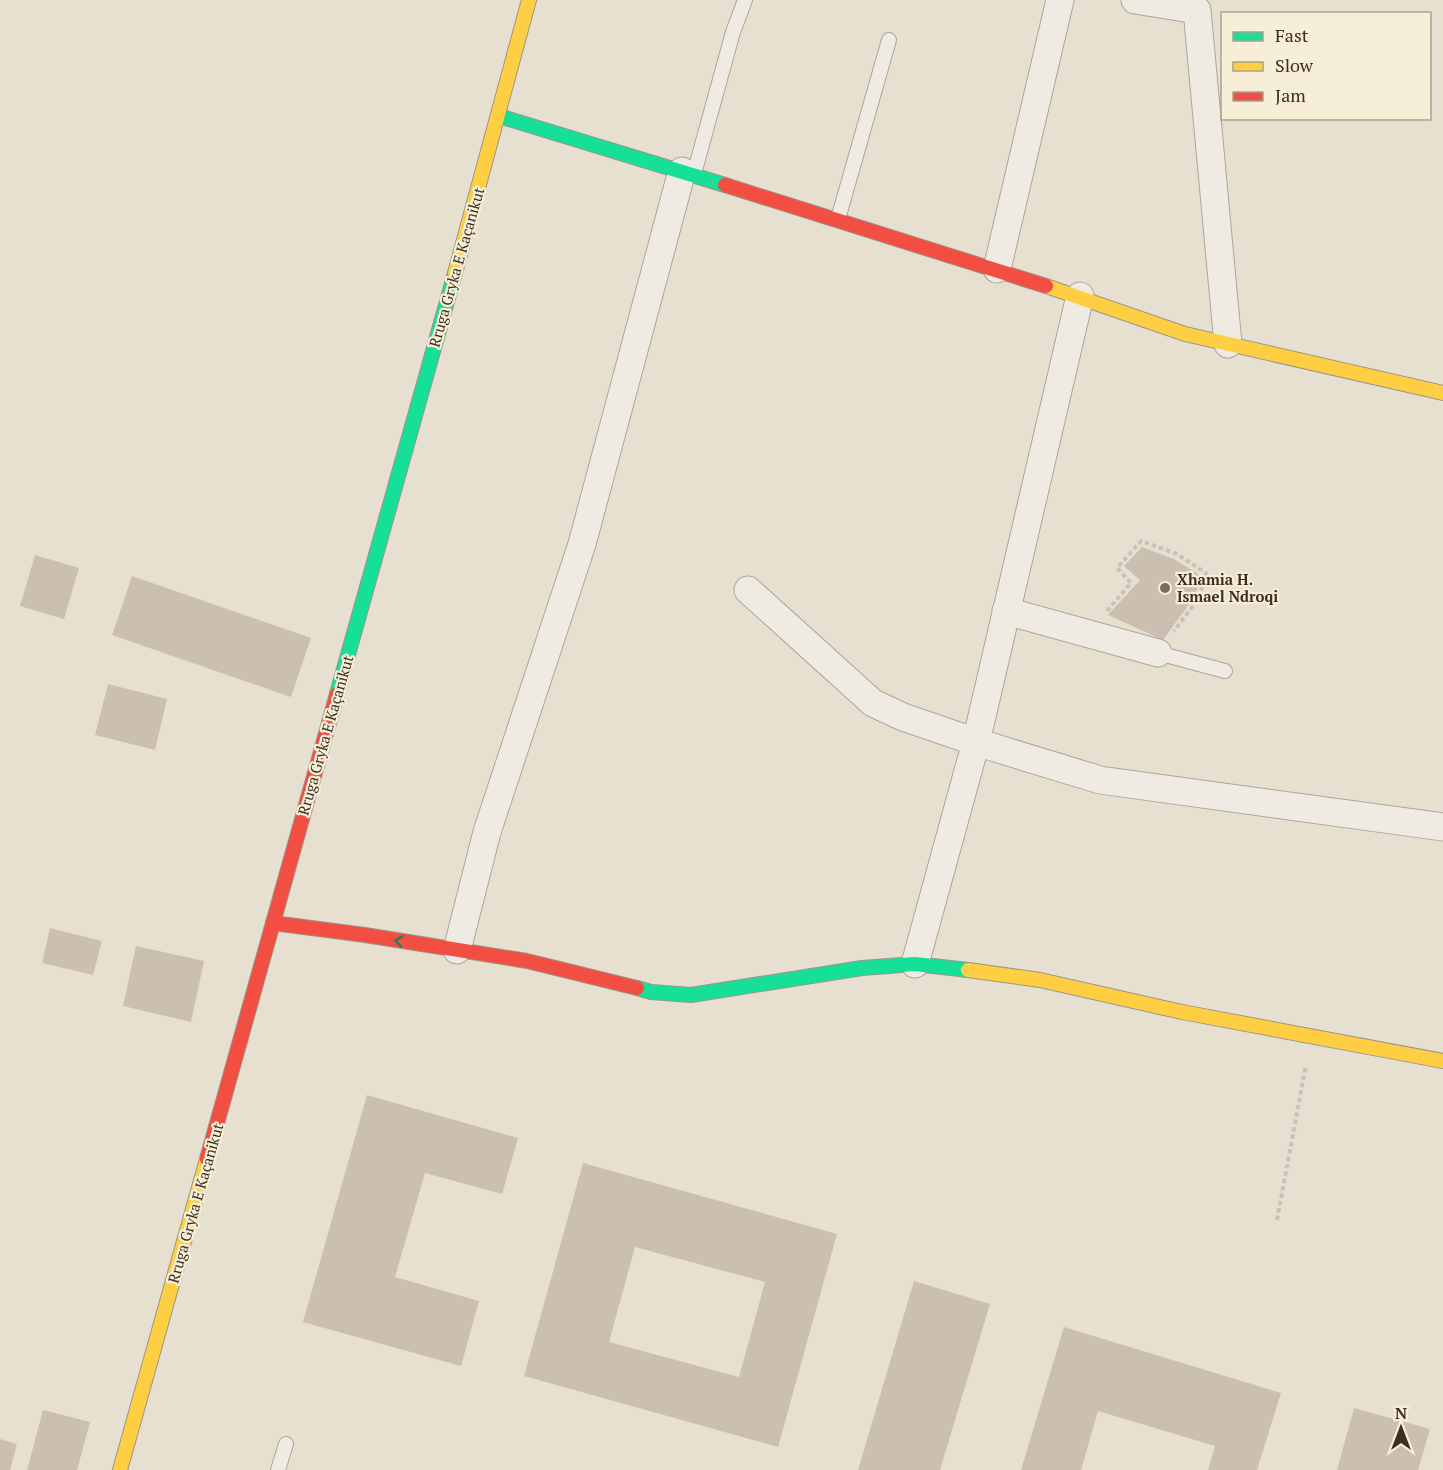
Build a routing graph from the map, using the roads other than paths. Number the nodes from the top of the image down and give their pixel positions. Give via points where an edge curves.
1 (529, 0) edge
2 (745, 0) edge
3 (1060, 0) edge
4 (1135, 0) edge
5 (889, 40) dead end
6 (499, 116) junction
7 (688, 173) junction
8 (838, 219) junction
9 (997, 269) junction
10 (1080, 296) junction
11 (1228, 344) junction
12 (1443, 393) edge
13 (748, 590) dead end
14 (1006, 611) junction
15 (1158, 653) joint
16 (1225, 671) dead end
17 (976, 742) junction
18 (1443, 827) edge
19 (273, 923) junction
20 (457, 950) junction
21 (915, 964) junction
22 (1443, 1061) edge
23 (286, 1444) dead end
24 (120, 1470) edge
25 (278, 1470) edge

1 - 6 street, Rruga Gryka E Kaçanikut
2 - 7 lane
3 - 9 street
4 - 11 street via 1197,10
5 - 8 lane
6 - 7 street
6 - 19 street, Rruga Gryka E Kaçanikut
7 - 8 street
7 - 20 street via 582,544 487,832
8 - 9 street
9 - 10 street
10 - 11 street via 1185,334
10 - 14 street
11 - 12 street
13 - 17 street via 873,703
14 - 15 street
14 - 17 street
15 - 16 lane
17 - 18 street via 1100,780
17 - 21 street
20 -> 19 street
19 - 24 street, Rruga Gryka E Kaçanikut
20 - 21 street via 527,961 651,992 691,994 862,968
21 - 22 street via 1040,980 1182,1012
23 - 25 lane

